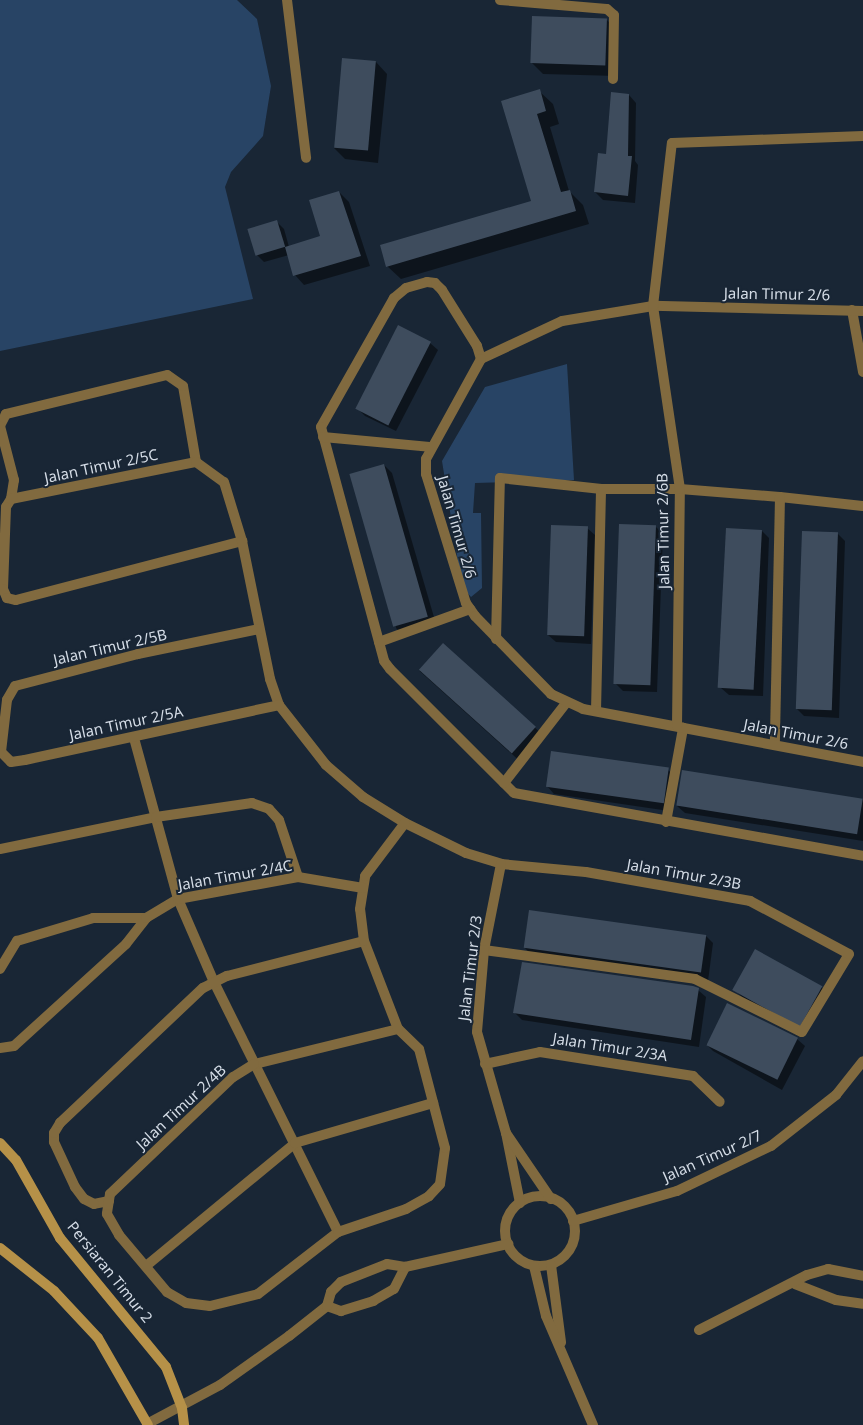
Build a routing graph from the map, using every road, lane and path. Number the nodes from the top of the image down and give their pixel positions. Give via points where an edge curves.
1 (287, 0) edge
2 (500, 0) edge
3 (613, 79) dead end
4 (863, 136) edge
5 (306, 158) dead end
6 (653, 306) junction
7 (852, 310) junction
8 (863, 311) edge
9 (481, 359) junction
10 (863, 372) edge
11 (323, 437) junction
12 (430, 447) junction
13 (196, 462) junction
14 (601, 489) junction
15 (680, 489) junction
16 (780, 497) junction
17 (11, 499) junction
18 (863, 506) edge
19 (242, 541) junction
20 (470, 610) junction
21 (259, 630) junction
22 (496, 639) junction
23 (379, 642) junction
24 (566, 703) junction
25 (279, 705) junction
26 (596, 711) junction
27 (680, 727) junction
28 (1, 732) edge
29 (134, 738) junction
30 (775, 745) junction
31 (863, 762) edge
32 (504, 783) junction
33 (156, 817) junction
34 (666, 822) junction
35 (404, 823) junction
36 (0, 849) edge
37 (863, 856) edge
38 (501, 864) junction
39 (298, 877) junction
40 (364, 888) junction
41 (178, 899) junction
42 (146, 918) junction
43 (364, 942) junction
44 (484, 950) junction
45 (0, 969) edge
46 (214, 982) junction
47 (398, 1029) junction
48 (0, 1048) edge
49 (863, 1061) edge
50 (254, 1064) junction
51 (485, 1064) junction
52 (720, 1102) dead end
53 (433, 1103) junction
54 (506, 1134) junction
55 (0, 1143) edge
56 (295, 1143) junction
57 (109, 1197) junction
58 (552, 1198) junction
59 (520, 1203) junction
60 (573, 1221) junction
61 (338, 1232) junction
62 (508, 1244) junction
63 (0, 1248) edge
64 (551, 1265) junction
65 (146, 1266) junction
66 (534, 1266) junction
67 (405, 1267) junction
68 (863, 1276) edge
69 (795, 1284) junction
70 (863, 1304) edge
71 (327, 1306) junction
72 (699, 1330) dead end
73 (562, 1348) junction
74 (182, 1408) junction
75 (147, 1424) edge
76 (184, 1425) edge
77 (594, 1425) edge

1 - 5 street
2 - 3 street via 608,9 614,15
4 - 6 street, Jalan Timur 2/6B via 672,143
6 - 7 street, Jalan Timur 2/6
6 - 9 street, Jalan Timur 2/6 via 562,320
6 - 15 street, Jalan Timur 2/6B
7 - 8 street, Jalan Timur 2/6
7 - 10 street
9 - 11 street via 477,346 442,290 427,282 406,288 394,298 324,418
9 - 12 street, Jalan Timur 2/6
11 - 12 street
11 - 23 street
12 - 20 street, Jalan Timur 2/6 via 426,474 460,590
13 - 17 street, Jalan Timur 2/5C
13 - 17 street via 183,386 167,375 6,414 0,426 14,480
13 - 19 street via 224,482
14 - 15 street
14 - 22 street via 500,478
14 - 26 street
15 - 16 street
15 - 27 street, Jalan Timur 2/6B
16 - 18 street
16 - 30 street
17 - 19 street via 6,507 3,589 7,598 16,600
19 - 21 street
20 - 22 street, Jalan Timur 2/6
20 - 23 street
21 - 25 street
21 - 28 street, Jalan Timur 2/5B via 129,657 16,686 7,700
22 - 24 street, Jalan Timur 2/6 via 538,683
23 - 32 street via 390,669
24 - 26 street, Jalan Timur 2/6
24 - 32 street
25 - 29 street, Jalan Timur 2/5A
25 - 35 street, Jalan Timur 2/3B via 326,765 363,797
26 - 27 street, Jalan Timur 2/6
27 - 30 street, Jalan Timur 2/6
27 - 34 street, Jalan Timur 2/6B
28 - 29 street, Jalan Timur 2/5A via 1,752 11,762
29 - 33 street
30 - 31 street, Jalan Timur 2/6
32 - 34 street via 523,797
33 - 36 street
33 - 39 street via 252,804 270,809 279,820
33 - 41 street
34 - 37 street
35 - 38 street, Jalan Timur 2/3B via 466,853
35 - 40 street via 376,858 365,876
38 - 44 street, Jalan Timur 2/3
38 - 44 street, Jalan Timur 2/3B via 586,872 750,901 849,954 802,1032 695,979
39 - 40 street, Jalan Timur 2/4C
39 - 41 street, Jalan Timur 2/4C
40 - 43 street via 360,909
41 - 42 street, Jalan Timur 2/4C
41 - 46 street
42 - 45 street via 93,918 17,941
42 - 48 street, Jalan Timur 2/4C via 126,944 14,1046
43 - 46 street
43 - 47 street
44 - 51 street, Jalan Timur 2/3 via 478,1032
46 - 50 street
46 - 57 street via 196,994 60,1123 54,1133 54,1142 84,1199 94,1204
47 - 50 street, Jalan Timur 2/4B
47 - 53 street via 419,1049
49 - 60 street, Jalan Timur 2/7 via 836,1095 771,1146 677,1191
50 - 56 street
50 - 57 street, Jalan Timur 2/4B via 233,1077
51 - 52 street, Jalan Timur 2/3A via 540,1052 674,1072 693,1076
51 - 54 street, Jalan Timur 2/3
53 - 56 street
53 - 61 street via 445,1148 445,1168 440,1184 429,1196 406,1209
54 - 58 street
54 - 59 street
55 - 74 street, Persiaran Timur 2 via 16,1160 60,1238 166,1367
56 - 61 street
56 - 65 street
57 - 65 street via 107,1214 119,1235
58 - 59 street via 540,1197
58 - 60 street via 568,1211
59 - 62 street via 506,1222
60 - 64 street via 573,1242 561,1260
61 - 65 street via 258,1294 210,1306 186,1304 168,1292
62 - 66 street via 522,1261
62 - 67 street
63 - 75 street via 54,1291 98,1338
64 - 66 street
64 - 73 street
66 - 73 street via 546,1316
67 - 71 street via 387,1264 341,1282 331,1292
67 - 71 street via 394,1289 373,1300 341,1311
68 - 69 street via 828,1269 806,1275
69 - 70 street via 836,1300
69 - 72 street
71 - 74 street via 220,1385
73 - 77 street
74 - 75 street
74 - 76 street, Persiaran Timur 2

